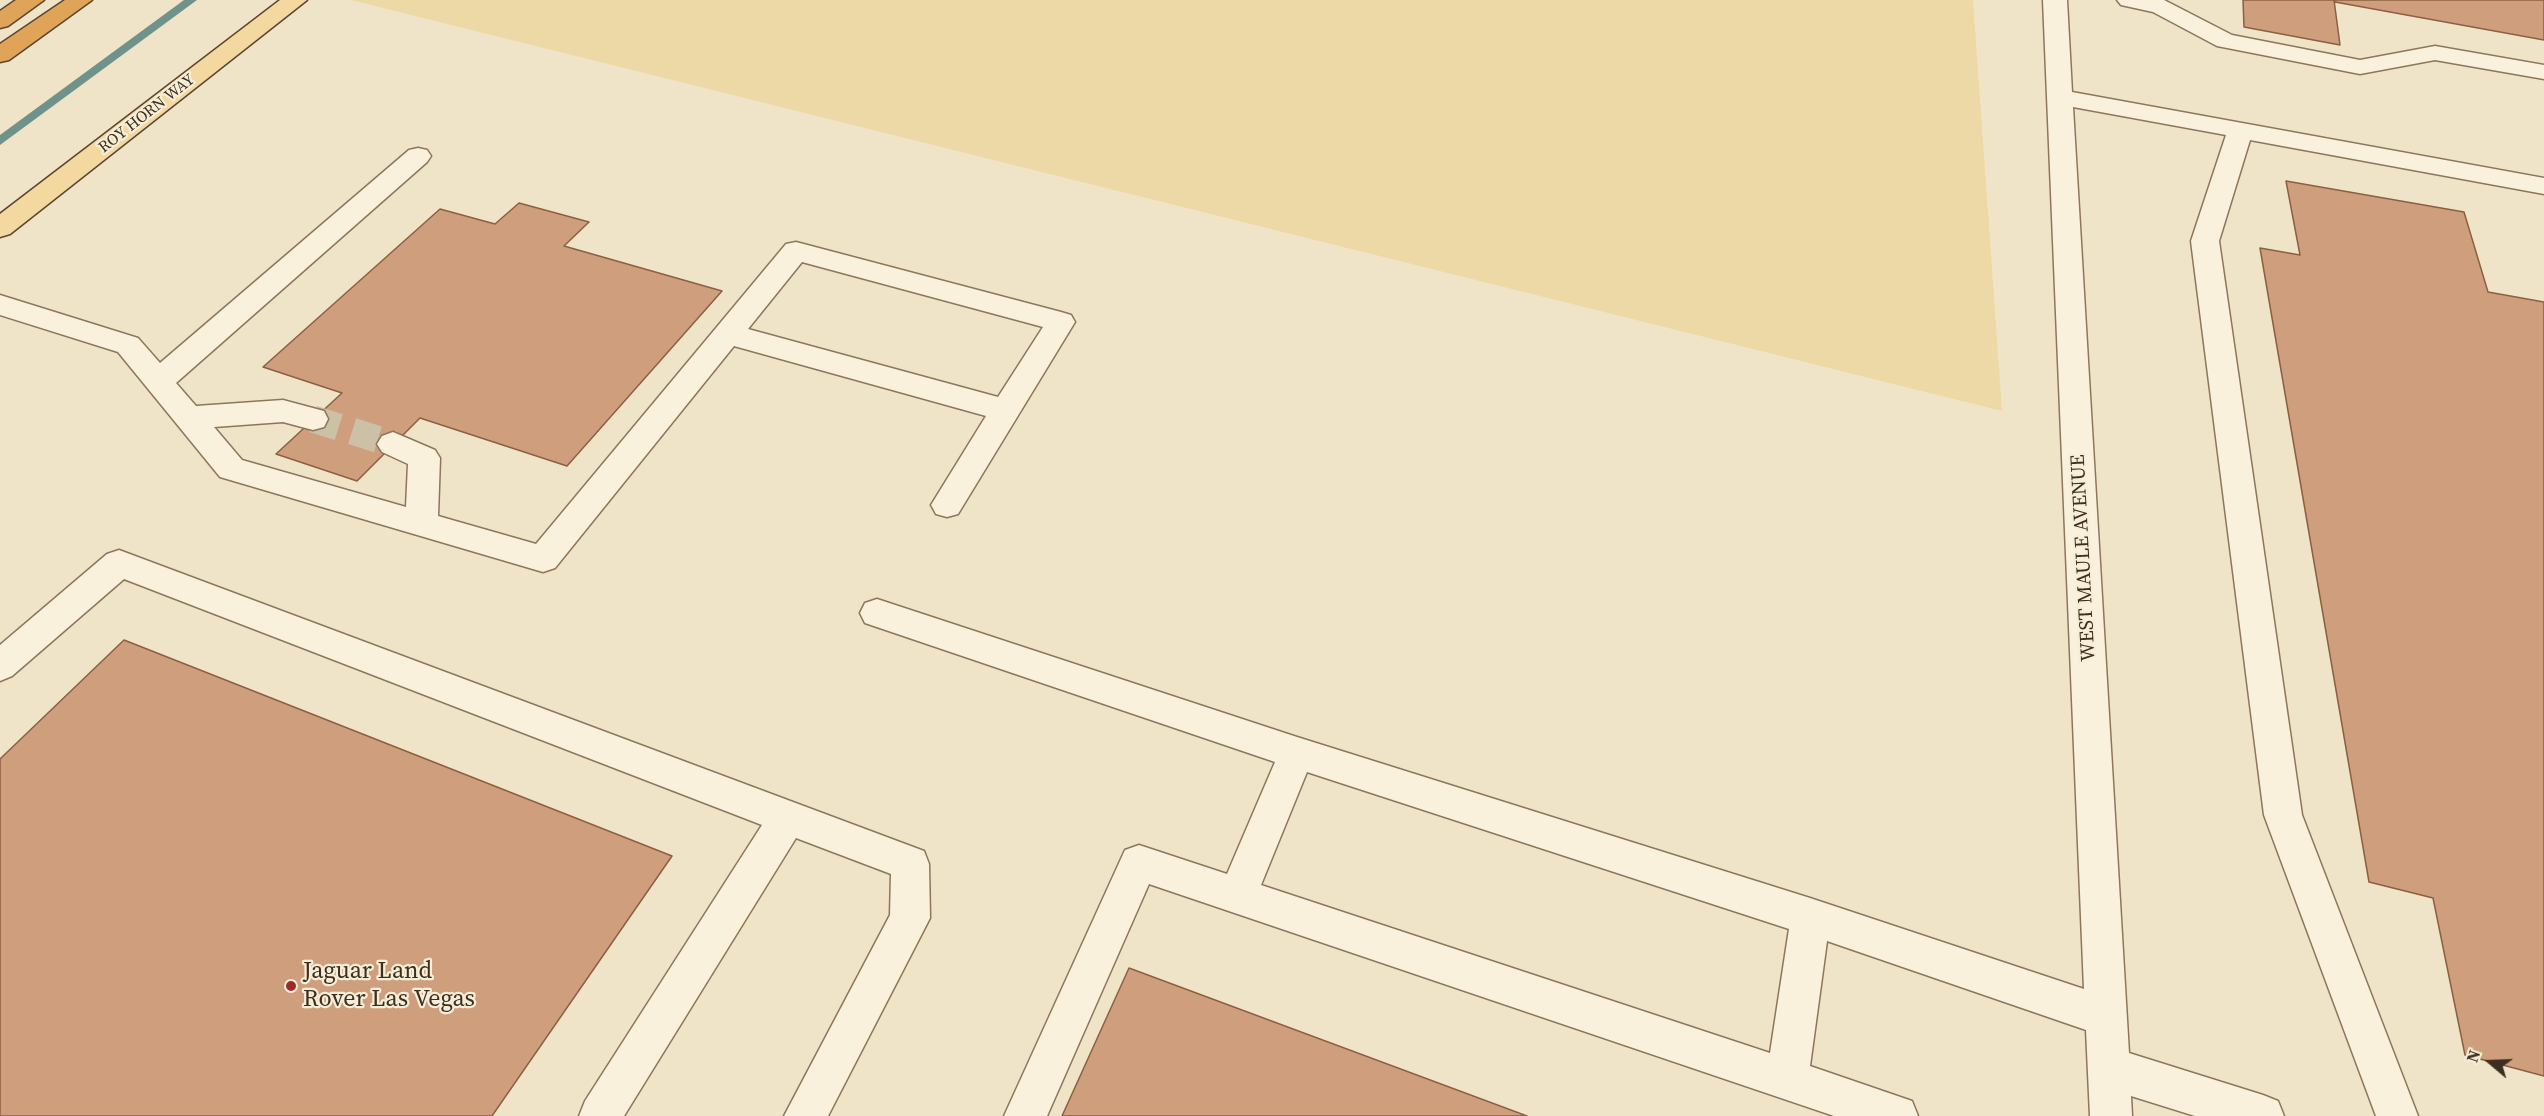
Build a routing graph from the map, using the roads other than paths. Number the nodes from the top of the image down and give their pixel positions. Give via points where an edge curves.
1 (33, 0) edge
2 (80, 0) edge
3 (295, 0) edge
4 (2055, 0) edge
5 (2129, 0) edge
6 (2160, 3) edge
7 (0, 21) edge
8 (0, 56) edge
9 (2544, 72) edge
10 (2060, 98) junction
11 (2240, 130) junction
12 (418, 156) dead end
13 (2544, 186) edge
14 (0, 228) edge
15 (0, 305) edge
16 (729, 334) junction
17 (158, 382) junction
18 (1005, 410) junction
19 (190, 418) junction
20 (313, 419) tunnel mouth
21 (393, 444) tunnel mouth
22 (947, 505) dead end
23 (422, 525) junction
24 (877, 612) dead end
25 (0, 666) edge
26 (1297, 753) junction
27 (787, 818) junction
28 (1237, 897) junction
29 (1810, 917) junction
30 (2107, 1017) junction
31 (2109, 1068) junction
32 (1788, 1077) junction
33 (600, 1116) edge
34 (805, 1116) edge
35 (1025, 1116) edge
36 (1897, 1116) edge
37 (2112, 1116) edge
38 (2262, 1116) edge
39 (2397, 1116) edge

1 - 7 highway
2 - 8 highway
3 - 14 main road, ROY HORN WAY
4 - 10 street, WEST MAULE AVENUE
5 - 6 street
6 - 9 street via 2225,41 2360,67 2435,53
10 - 11 street
10 - 30 street, WEST MAULE AVENUE
11 - 13 street
11 - 39 street via 2205,241 2283,815
12 - 17 street
15 - 17 street via 128,345
16 - 18 street
16 - 18 street via 796,251 1061,322
16 - 23 street via 543,559
17 - 19 street
18 - 22 street
19 - 20 street via 283,411
19 - 23 street via 231,469
21 - 23 street via 424,458
24 - 26 street
25 - 27 street via 119,563
26 - 28 street
26 - 29 street
27 - 33 street
27 - 34 street via 910,864 910,918
28 - 32 street
28 - 35 street via 1139,863
29 - 30 street
29 - 32 street
30 - 31 street, WEST MAULE AVENUE
31 - 37 street, WEST MAULE AVENUE
31 - 38 street
32 - 36 street

